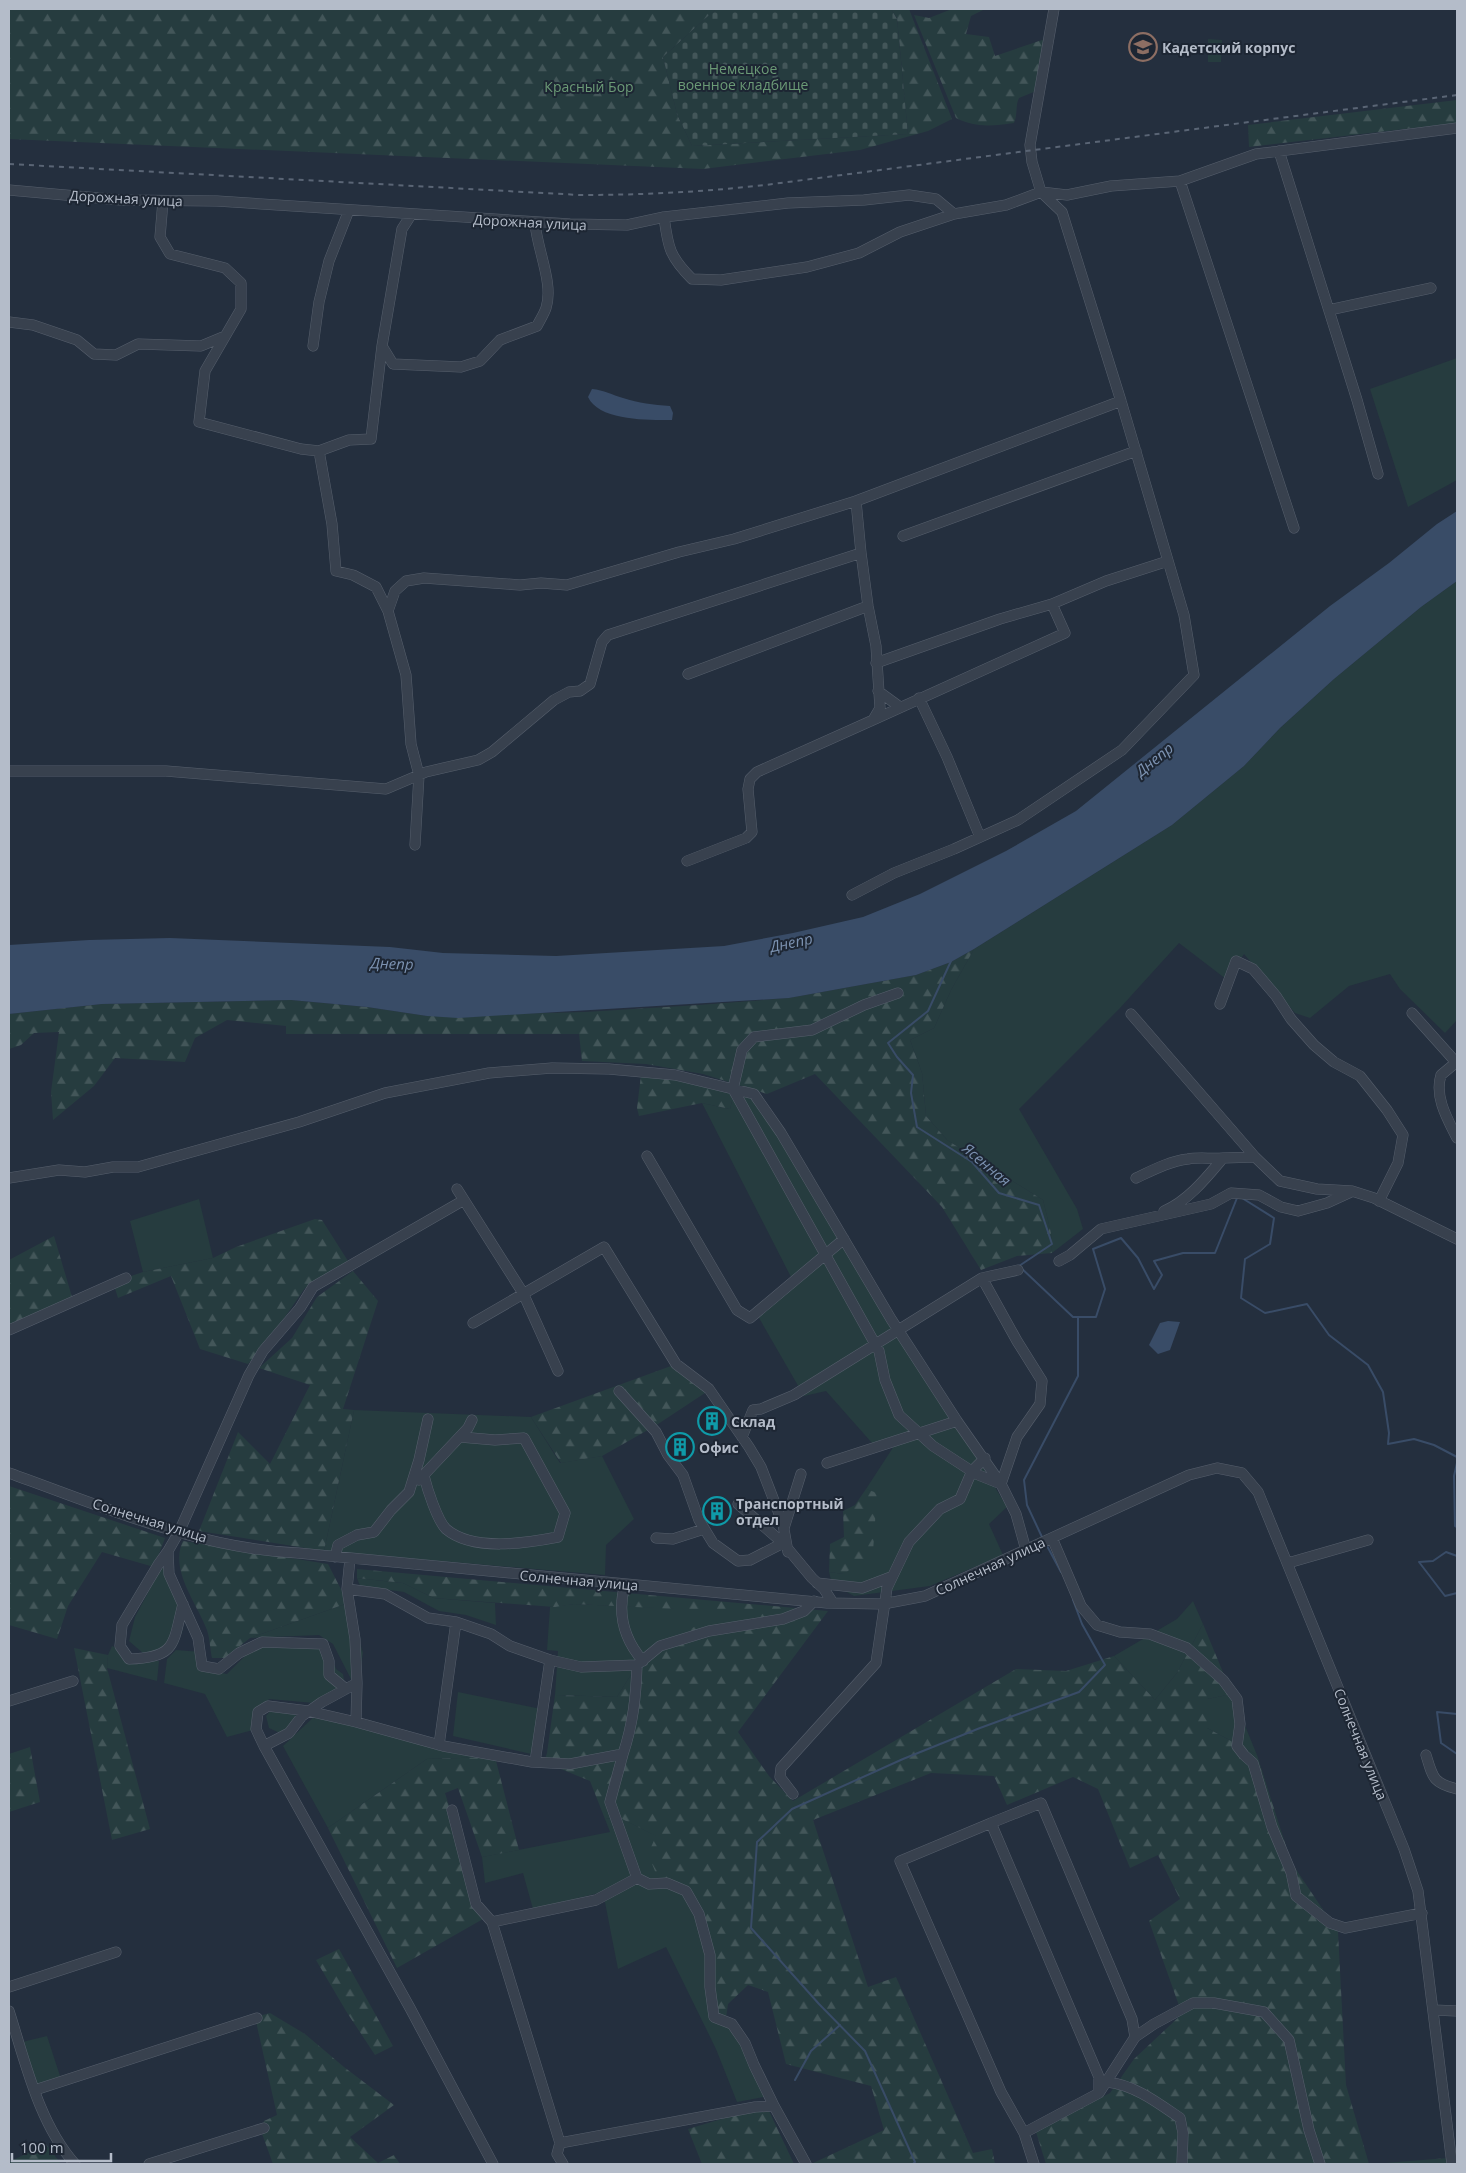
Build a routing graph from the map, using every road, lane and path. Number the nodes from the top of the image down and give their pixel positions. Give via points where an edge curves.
1 (1054, 9) edge
2 (1457, 128) edge
3 (1279, 151) junction
4 (1180, 181) junction
5 (9, 190) edge
6 (1041, 192) junction
7 (163, 201) junction
8 (348, 210) junction
9 (954, 214) junction
10 (411, 215) junction
11 (664, 217) junction
12 (535, 223) junction
13 (1431, 288) dead end
14 (1329, 310) junction
15 (9, 322) edge
16 (226, 336) junction
17 (313, 346) dead end
18 (382, 346) junction
19 (1121, 401) junction
20 (319, 451) junction
21 (1136, 451) junction
22 (1378, 474) dead end
23 (856, 501) junction
24 (1294, 528) dead end
25 (903, 536) dead end
26 (861, 553) junction
27 (1168, 561) junction
28 (1052, 604) junction
29 (868, 606) junction
30 (388, 611) junction
31 (876, 663) junction
32 (688, 674) dead end
33 (878, 691) junction
34 (919, 698) junction
35 (900, 707) junction
36 (873, 720) junction
37 (9, 771) edge
38 (419, 776) junction
39 (980, 838) junction
40 (415, 846) dead end
41 (687, 861) dead end
42 (852, 895) dead end
43 (898, 993) dead end
44 (1220, 1004) dead end
45 (1412, 1013) dead end
46 (1131, 1014) dead end
47 (733, 1089) junction
48 (1457, 1138) edge
49 (647, 1156) dead end
50 (1224, 1158) junction
51 (1255, 1158) junction
52 (9, 1178) edge
53 (1136, 1178) dead end
54 (457, 1189) dead end
55 (1352, 1191) junction
56 (464, 1200) junction
57 (1380, 1201) junction
58 (1142, 1220) junction
59 (1456, 1237) edge
60 (844, 1239) junction
61 (826, 1253) junction
62 (1059, 1262) dead end
63 (1018, 1270) dead end
64 (126, 1278) dead end
65 (982, 1278) junction
66 (523, 1293) junction
67 (473, 1323) dead end
68 (9, 1330) edge
69 (899, 1330) junction
70 (874, 1344) junction
71 (558, 1370) dead end
72 (619, 1391) dead end
73 (428, 1419) dead end
74 (472, 1420) dead end
75 (957, 1421) junction
76 (920, 1434) junction
77 (460, 1437) junction
78 (742, 1437) junction
79 (985, 1458) junction
80 (827, 1463) dead end
81 (972, 1471) junction
82 (9, 1473) edge
83 (801, 1474) dead end
84 (424, 1476) junction
85 (1001, 1484) junction
86 (409, 1492) junction
87 (738, 1504) dead end
88 (704, 1529) junction
89 (784, 1529) junction
90 (179, 1532) junction
91 (656, 1538) dead end
92 (1052, 1538) junction
93 (1368, 1540) dead end
94 (786, 1547) junction
95 (1026, 1550) junction
96 (168, 1551) junction
97 (335, 1557) junction
98 (350, 1558) junction
99 (1288, 1563) junction
100 (891, 1577) junction
101 (817, 1583) junction
102 (625, 1584) junction
103 (348, 1589) junction
104 (814, 1602) junction
105 (833, 1603) junction
106 (183, 1604) junction
107 (883, 1604) junction
108 (456, 1622) junction
109 (550, 1660) junction
110 (640, 1663) junction
111 (73, 1681) dead end
112 (358, 1683) junction
113 (346, 1689) junction
114 (9, 1701) edge
115 (308, 1712) junction
116 (356, 1722) junction
117 (439, 1745) junction
118 (264, 1746) junction
119 (623, 1754) junction
120 (1426, 1755) dead end
121 (536, 1762) junction
122 (1457, 1789) edge
123 (793, 1794) dead end
124 (452, 1810) dead end
125 (991, 1823) junction
126 (637, 1878) junction
127 (1422, 1914) junction
128 (492, 1922) junction
129 (116, 1952) dead end
130 (9, 1987) edge
131 (1434, 2010) junction
132 (9, 2011) edge
133 (1457, 2011) edge
134 (257, 2018) dead end
135 (1135, 2037) junction
136 (1107, 2082) junction
137 (35, 2090) junction
138 (1100, 2093) junction
139 (774, 2106) junction
140 (264, 2128) dead end
141 (1024, 2133) junction
142 (560, 2142) junction
143 (75, 2164) edge
144 (149, 2164) edge
145 (493, 2164) edge
146 (563, 2164) edge
147 (806, 2164) edge
148 (1034, 2164) edge
149 (1182, 2164) edge
150 (1320, 2164) edge
151 (1452, 2164) edge

1 - 6 street via 1030,145
2 - 3 street
3 - 4 street via 1256,154
3 - 14 street
4 - 6 street via 1111,186 1066,195
4 - 24 street
5 - 7 street, Дорожная улица
6 - 9 street via 1006,205
6 - 19 street via 1062,212
7 - 8 street, Дорожная улица via 217,201
7 - 16 street via 160,237 170,254 225,268 241,283 241,309
8 - 10 street, Дорожная улица
8 - 17 street via 329,262
9 - 11 street, Дорожная улица via 936,199 909,195 788,203
9 - 11 street via 900,232 859,253 807,267 721,280 692,279 675,262
10 - 12 street, Дорожная улица
10 - 18 street via 402,229
11 - 12 street, Дорожная улица via 627,225
12 - 18 street via 548,288 546,308 537,326 500,340 480,361 461,367 393,364
13 - 14 street
14 - 22 street
15 - 16 street via 32,325 76,340 94,354 116,355 138,344 201,346
16 - 20 street via 205,371 199,422
18 - 20 street via 370,439 349,440
19 - 21 street
19 - 23 street
20 - 30 street via 332,524 336,570 376,587
21 - 25 street
21 - 27 street
23 - 26 street
23 - 30 street via 734,539 566,585 424,578 406,581 395,592
26 - 29 street
26 - 38 street via 608,635 602,642 587,688 554,700 478,760
27 - 28 street via 1106,581
27 - 39 street via 1184,615 1194,675 1122,750 1018,820
28 - 31 street
28 - 34 street via 1065,633
29 - 31 street
29 - 32 street
30 - 38 street via 406,675 411,744
31 - 33 street
33 - 35 street
33 - 36 street via 880,708
34 - 35 street
34 - 39 street
35 - 36 street
36 - 41 street via 758,772 750,779 748,789 752,832 746,838
37 - 38 street via 166,771 386,789
38 - 40 street
39 - 42 street via 894,873
43 - 47 street via 812,1030 754,1037 742,1050
44 - 57 street via 1236,960 1253,969 1314,1045 1334,1062 1360,1076 1403,1135 1398,1163
45 - 48 street via 1454,1060 1453,1065 1441,1075 1439,1089 1441,1103
46 - 51 street
47 - 52 street via 675,1075 609,1069 489,1072 385,1093 299,1122 138,1167 85,1172 60,1170
47 - 60 street via 754,1094
47 - 61 street
49 - 61 street via 737,1310 750,1318
50 - 51 street
50 - 53 street via 1175,1161
50 - 58 street via 1172,1208
51 - 55 street via 1280,1181
54 - 56 street
55 - 57 street
55 - 58 street via 1327,1203 1298,1211 1281,1207 1259,1195 1231,1193 1211,1204
56 - 66 street
56 - 90 street via 313,1287 300,1308 263,1351 249,1375
57 - 59 street
58 - 62 street via 1101,1229
60 - 61 street
60 - 69 street
61 - 70 street
63 - 65 street
64 - 68 street
65 - 69 street
65 - 85 street via 1042,1381 1040,1404 1017,1437
66 - 67 street
66 - 71 street
66 - 78 street via 604,1248 676,1364 709,1389
69 - 70 street
69 - 75 street
70 - 76 street via 899,1415
70 - 78 street via 794,1395 753,1410
72 - 88 street via 656,1432 683,1475
73 - 86 street
74 - 77 street
75 - 76 street
75 - 79 street
76 - 80 street
76 - 81 street
77 - 84 street
77 - 84 street via 524,1438 565,1513 558,1537 523,1544 474,1543 446,1528 430,1498
78 - 89 street via 761,1467
79 - 81 street
79 - 85 street
81 - 85 street
81 - 100 street via 960,1498 940,1509 908,1542
82 - 90 street, Солнечная улица
83 - 89 street
84 - 86 street
85 - 95 street via 1016,1514
86 - 97 street via 374,1532 357,1535 338,1545
87 - 94 street
88 - 91 street via 673,1539
88 - 94 street via 713,1543 738,1561
89 - 94 street
90 - 96 street
90 - 97 street, Солнечная улица via 265,1552
92 - 95 street, Солнечная улица
92 - 99 street, Солнечная улица via 1189,1475 1217,1468 1242,1473 1258,1492
92 - 127 street via 1081,1606 1097,1625 1120,1632 1150,1634 1187,1648 1223,1680 1237,1699 1240,1724 1237,1746 1253,1763 1296,1896 1330,1923 1345,1928
93 - 99 street
94 - 101 street
95 - 107 street, Солнечная улица via 926,1596
96 - 106 street via 170,1574
96 - 106 street via 122,1625 120,1646 129,1659 152,1659 167,1650 177,1638
97 - 98 street, Солнечная улица
98 - 102 street, Солнечная улица
98 - 103 street
99 - 127 street, Солнечная улица via 1404,1850
100 - 101 street via 862,1588
100 - 107 street
101 - 105 street
102 - 104 street, Солнечная улица
102 - 110 street via 621,1600 622,1621
103 - 108 street via 385,1594 428,1618
103 - 112 street
104 - 105 street, Солнечная улица
104 - 110 street via 804,1611 783,1618 709,1631 660,1646
105 - 107 street, Солнечная улица
106 - 113 street via 198,1638 202,1666 219,1669 239,1653 262,1642 323,1644 329,1675
107 - 123 street via 876,1663 781,1768 780,1777
108 - 109 street
108 - 117 street
109 - 110 street via 581,1667
109 - 121 street
110 - 119 street via 630,1733
111 - 114 street
112 - 113 street
112 - 116 street
113 - 115 street
115 - 116 street
115 - 118 street via 289,1733
115 - 118 street via 268,1706 258,1712 256,1729
116 - 117 street
117 - 121 street
118 - 145 street
119 - 121 street via 570,1764
119 - 126 street via 610,1802
120 - 122 street via 1440,1785
124 - 128 street via 476,1904
125 - 135 street via 1041,1803 1132,2019
125 - 138 street via 1099,2077
125 - 141 street via 900,1861 1002,2092
126 - 128 street via 596,1900
126 - 139 street via 650,1884 667,1883 686,1891 699,1914 710,1955 714,2017 732,2024 745,2043
127 - 131 street, Солнечная улица
128 - 142 street
129 - 130 street
131 - 133 street
131 - 151 street, Солнечная улица
132 - 137 street
134 - 137 street
135 - 136 street
135 - 150 street via 1193,2003 1214,2003 1264,2012 1288,2040
136 - 138 street
136 - 149 street via 1122,2084 1151,2098 1180,2118
137 - 143 street via 53,2133
138 - 141 street
139 - 142 street
139 - 147 street
140 - 144 street
141 - 148 street
142 - 146 street via 557,2154

